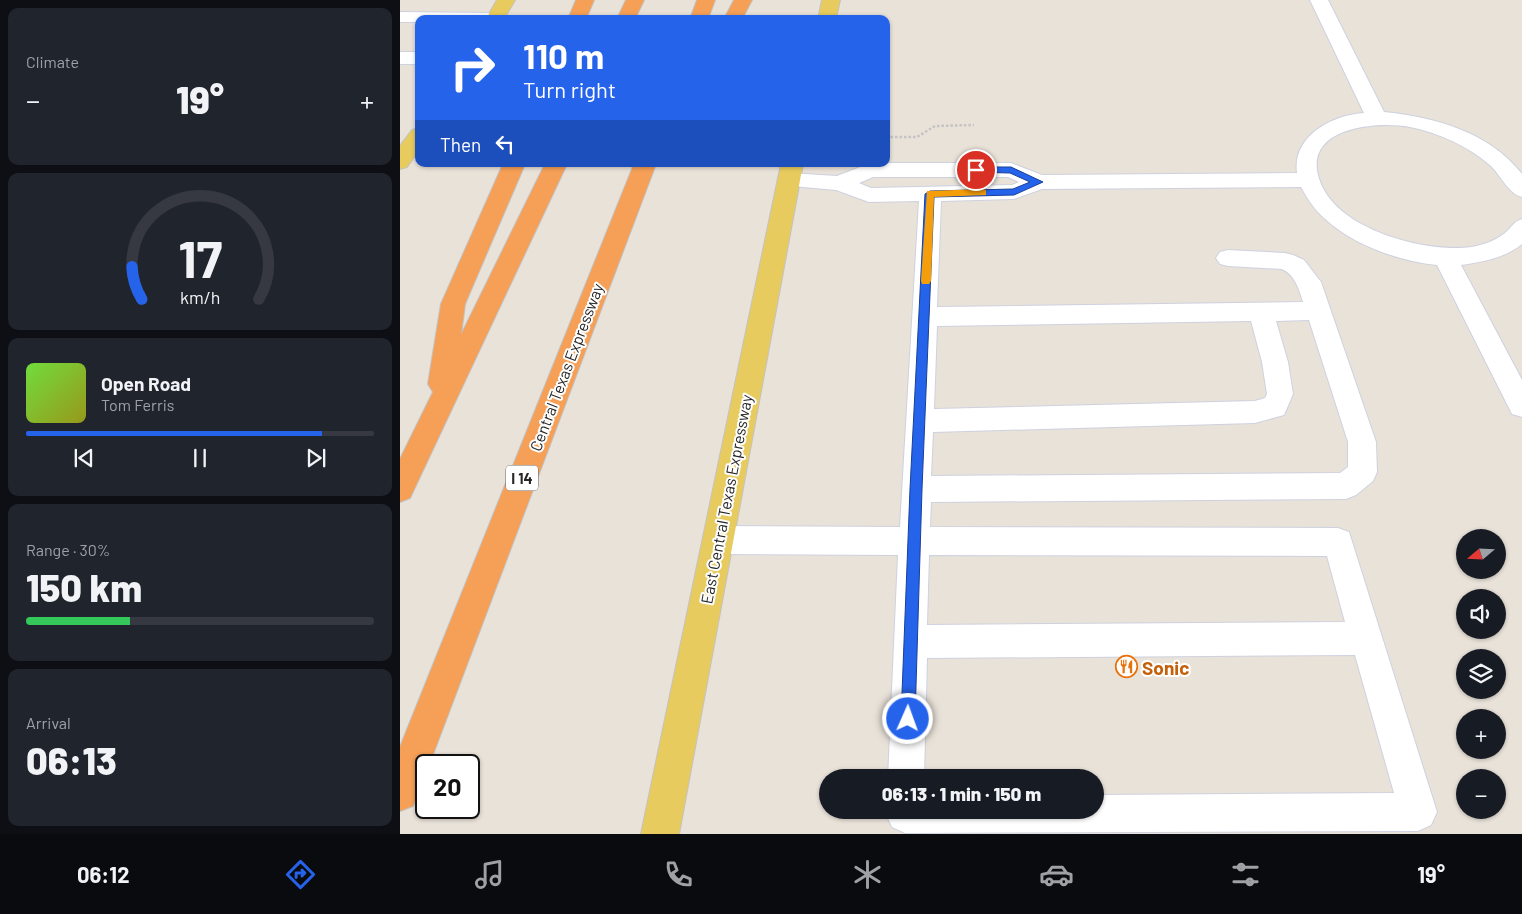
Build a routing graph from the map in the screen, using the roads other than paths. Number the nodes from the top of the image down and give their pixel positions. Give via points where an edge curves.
1 (506, 0) edge
2 (585, 0) edge
3 (635, 0) edge
4 (706, 0) edge
5 (743, 0) edge
6 (831, 0) edge
7 (1319, 0) edge
8 (497, 15) edge
9 (579, 15) edge
10 (628, 15) edge
11 (700, 15) edge
12 (735, 15) edge
13 (828, 15) edge
14 (400, 17) edge
15 (415, 17) edge
16 (400, 58) edge
17 (415, 58) edge
18 (1377, 119) junction
19 (415, 140) edge
20 (400, 162) edge
21 (513, 167) edge
22 (555, 167) edge
23 (644, 167) edge
24 (790, 172) edge
25 (1308, 180) junction
26 (1039, 182) junction
27 (840, 183) junction
28 (1522, 190) edge
29 (930, 194) junction
30 (1522, 227) edge
31 (1445, 257) junction
32 (1228, 258) dead end
33 (1318, 311) junction
34 (1262, 312) junction
35 (924, 317) junction
36 (1522, 406) edge
37 (438, 410) junction
38 (920, 421) junction
39 (400, 489) edge
40 (916, 489) junction
41 (718, 540) junction
42 (914, 541) junction
43 (1367, 638) junction
44 (911, 642) junction
45 (906, 769) edge
46 (400, 793) edge
47 (1104, 816) edge
48 (660, 834) edge

1 - 8 main road
2 - 9 highway
3 - 10 highway
4 - 11 highway
5 - 12 highway
6 - 13 main road
7 - 18 lane
14 - 15 lane
16 - 17 lane
18 - 25 lane via 1328,130 1313,144 1306,160
18 - 28 lane via 1406,121 1465,139 1491,154 1512,173
19 - 20 main road
21 - 37 highway via 453,304
22 - 37 highway
23 - 46 highway, Central Texas Expressway / I 14
24 - 27 lane
24 - 41 main road, East Central Texas Expressway
25 - 26 lane
25 - 31 lane via 1321,201 1337,217 1373,239 1409,251
26 - 27 lane via 1011,170 870,170
26 - 29 lane via 1014,192
27 - 29 lane via 868,195
29 - 35 lane
30 - 31 lane via 1503,246 1478,255
31 - 36 lane
32 - 33 lane via 1285,261 1296,266 1309,282
33 - 34 lane
33 - 40 lane via 1362,442 1363,472 1346,486
34 - 35 lane
34 - 38 lane via 1280,394 1274,407 1255,412
35 - 38 lane
37 - 39 highway
38 - 40 lane
40 - 42 lane
41 - 42 lane
41 - 48 main road, East Central Texas Expressway
42 - 43 lane via 1338,542
42 - 44 lane
43 - 44 lane
43 - 47 lane via 1418,812
44 - 45 lane

